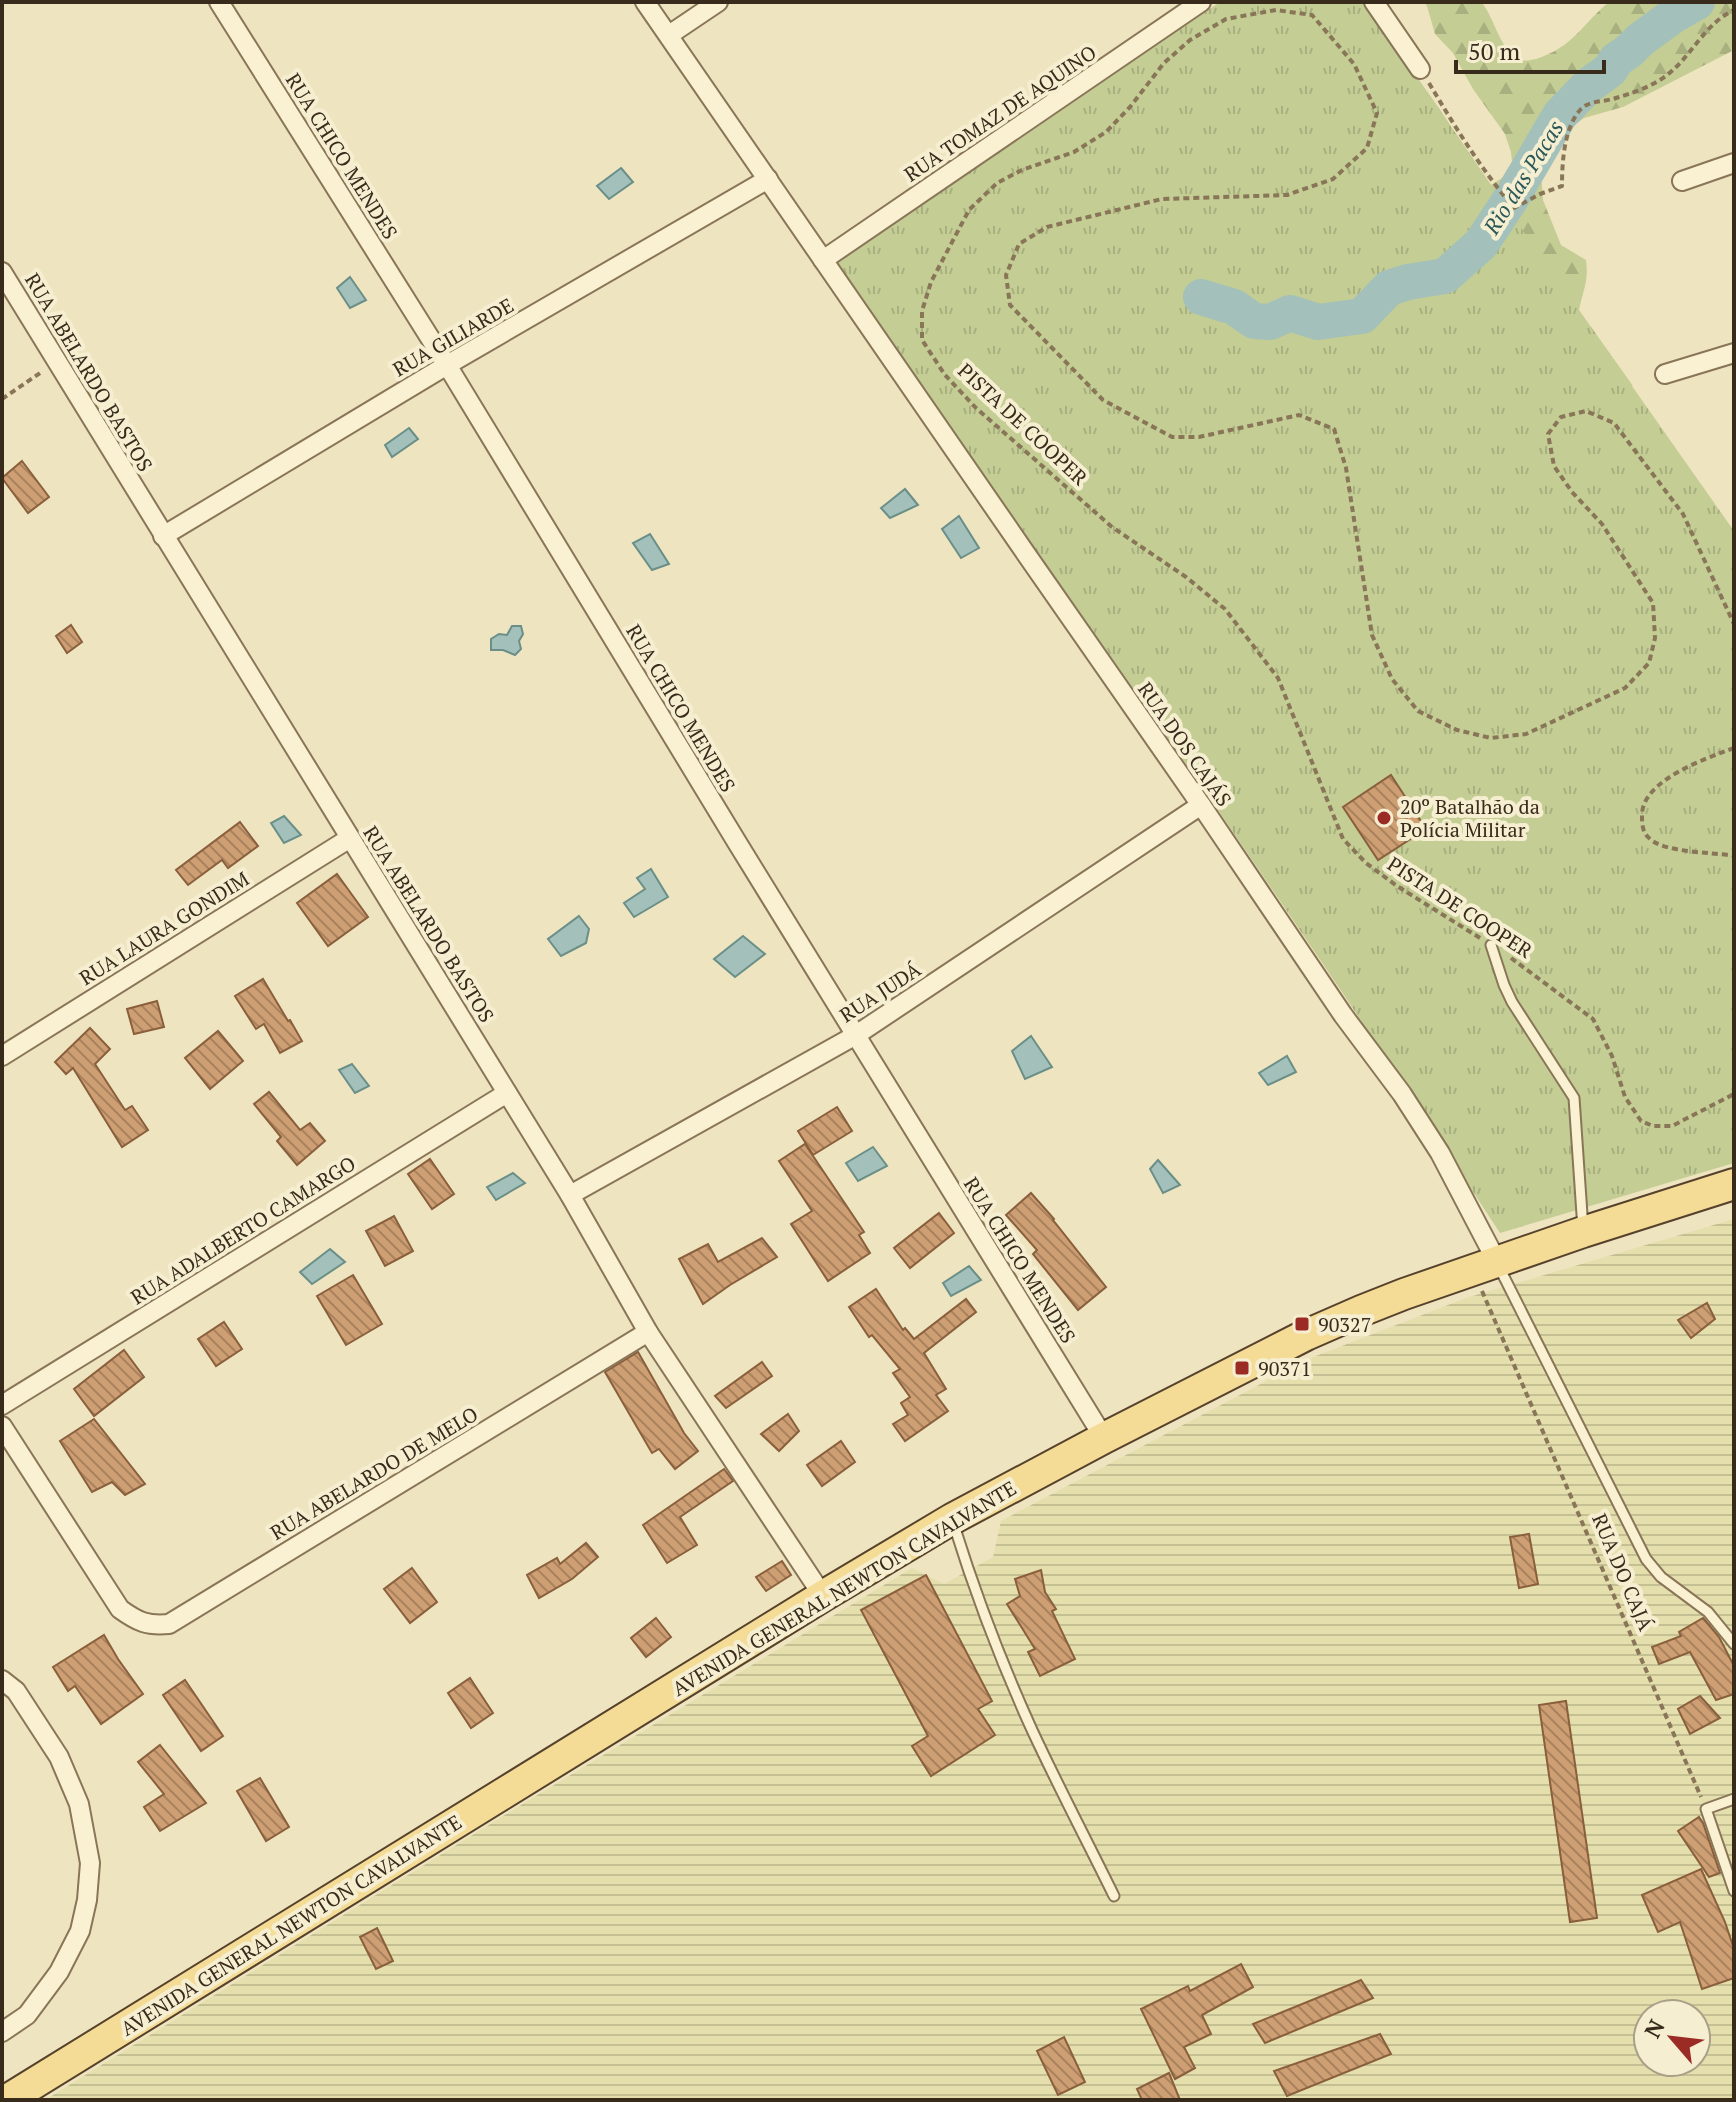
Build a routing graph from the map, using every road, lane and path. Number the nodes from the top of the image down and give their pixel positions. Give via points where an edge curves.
1 (219, 2) edge
2 (645, 2) edge
3 (718, 2) edge
4 (1201, 2) edge
5 (1374, 2) edge
6 (1734, 10) edge
7 (669, 35) junction
8 (1420, 69) joint
9 (1734, 163) edge
10 (768, 179) junction
11 (1682, 181) dead end
12 (823, 260) junction
13 (2, 272) edge
14 (1734, 353) edge
15 (58, 360) junction
16 (447, 365) junction
17 (1665, 374) dead end
18 (2, 399) edge
19 (163, 536) junction
20 (1734, 624) edge
21 (1734, 748) edge
22 (1201, 805) junction
23 (350, 838) junction
24 (1734, 856) edge
25 (1491, 945) junction
26 (856, 1035) junction
27 (2, 1056) edge
28 (507, 1093) junction
29 (1734, 1094) edge
30 (1734, 1184) edge
31 (570, 1195) junction
32 (1583, 1232) junction
33 (1485, 1266) junction
34 (648, 1332) junction
35 (2, 1405) edge
36 (2, 1426) edge
37 (1104, 1438) junction
38 (952, 1519) junction
39 (823, 1596) junction
40 (1734, 1644) edge
41 (9, 1686) edge
42 (1734, 1799) edge
43 (1706, 1809) junction
44 (1734, 1891) edge
45 (1114, 1896) dead end
46 (2, 2032) edge
47 (7, 2100) edge

1 - 16 street, RUA CHICO MENDES
2 - 7 street, RUA DOS CAJÁS
3 - 7 street
4 - 12 street, RUA TOMAZ DE AQUINO
5 - 8 street
6 - 8 path via 1705,32 1667,76 1613,100 1585,105 1568,136 1562,186 1514,208
7 - 10 street, RUA DOS CAJÁS
9 - 11 street
10 - 12 street, RUA DOS CAJÁS
10 - 16 street, RUA GILIARDE
12 - 22 street, RUA DOS CAJÁS
13 - 15 street, RUA ABELARDO BASTOS
14 - 17 street
15 - 18 path
15 - 19 street, RUA ABELARDO BASTOS
16 - 19 street, RUA GILIARDE
16 - 26 street, RUA CHICO MENDES
19 - 23 street, RUA ABELARDO BASTOS
20 - 25 path, PISTA DE COOPER via 1683,514 1614,423 1586,411 1561,417 1548,434 1554,466 1602,524 1653,603 1655,638 1649,663 1625,688 1526,734 1491,738 1457,730 1418,711 1392,679 1372,635 1346,468 1334,429 1299,415 1199,437 1172,437 1103,400 1010,305 1006,275 1019,244 1047,227 1162,199 1287,195 1333,179 1367,148 1377,113 1354,64 1312,15 1276,10 1226,19 1164,63 1106,132 1074,152 997,183 969,210 931,282 922,311 922,340 945,375 1112,527 1225,609 1278,678 1343,839 1366,863
21 - 24 path via 1671,776 1650,793 1642,808 1642,827 1649,839 1673,849
22 - 26 street, RUA JUDÁ
22 - 33 street, RUA DOS CAJÁS via 1448,1167
23 - 27 street, RUA LAURA GONDIM
23 - 28 street, RUA ABELARDO BASTOS
25 - 29 path, PISTA DE COOPER via 1593,1019 1625,1097 1641,1121 1672,1126
25 - 32 lane via 1512,1002 1574,1098
26 - 31 street, RUA JUDÁ
26 - 37 street, RUA CHICO MENDES
28 - 31 street, RUA ABELARDO BASTOS
28 - 35 street, RUA ADALBERTO CAMARGO
30 - 32 main road, AVENIDA GENERAL NEWTON CAVALVANTE
31 - 34 street, RUA ABELARDO BASTOS
32 - 33 main road, AVENIDA GENERAL NEWTON CAVALVANTE
33 - 37 main road, AVENIDA GENERAL NEWTON CAVALVANTE via 1320,1329
33 - 40 lane via 1646,1559 1708,1612
33 - 43 path, RUA DO CAJÁ
34 - 36 street, RUA ABELARDO DE MELO via 169,1624 152,1626 120,1609
34 - 39 street, RUA ABELARDO BASTOS
37 - 38 main road, AVENIDA GENERAL NEWTON CAVALVANTE
38 - 39 main road, AVENIDA GENERAL NEWTON CAVALVANTE
38 - 45 lane via 1001,1657
39 - 47 main road, AVENIDA GENERAL NEWTON CAVALVANTE
41 - 46 street via 59,1757 79,1804 90,1863 80,1931 59,1972 27,2015
42 - 43 lane
43 - 44 lane

